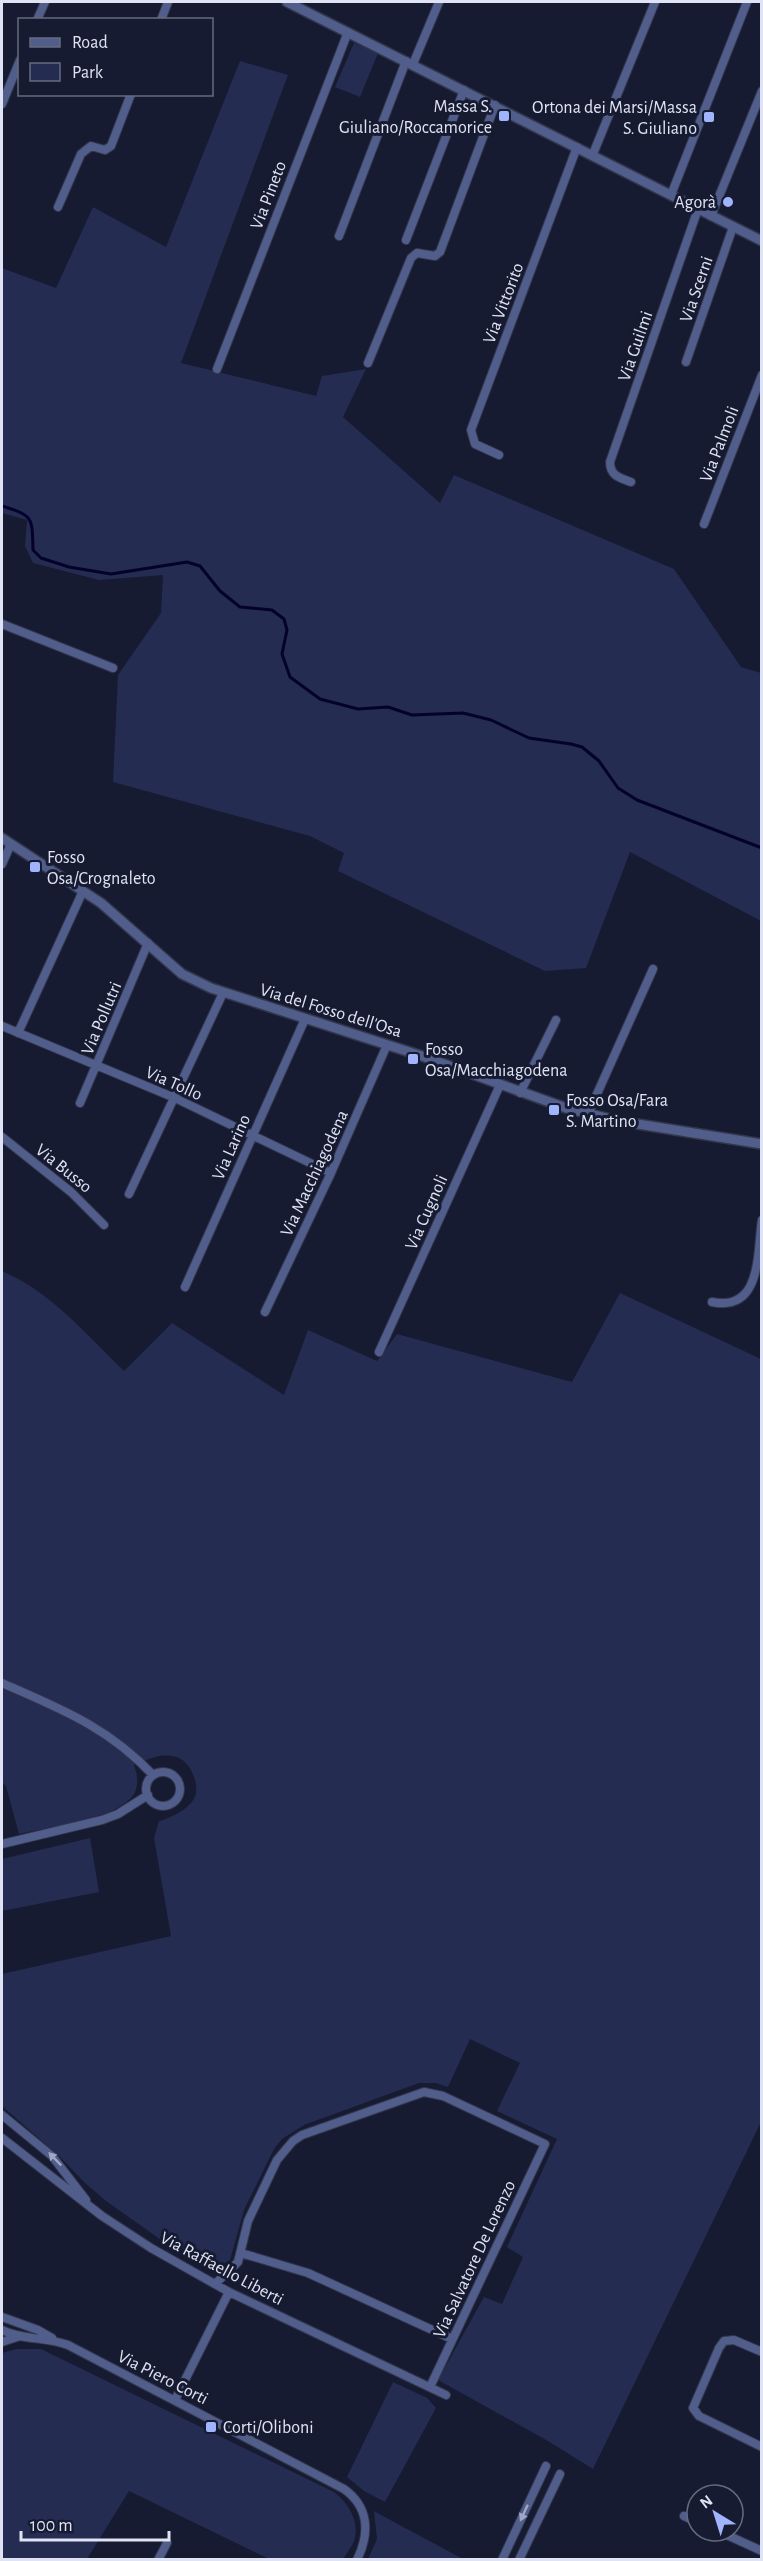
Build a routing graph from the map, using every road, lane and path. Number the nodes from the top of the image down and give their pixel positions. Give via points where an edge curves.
1 (45, 2) edge
2 (168, 2) edge
3 (287, 2) edge
4 (439, 2) edge
5 (655, 2) edge
6 (747, 2) edge
7 (38, 18) edge
8 (162, 18) edge
9 (348, 32) junction
10 (410, 62) junction
11 (18, 65) edge
12 (464, 90) junction
13 (762, 92) edge
14 (131, 96) edge
15 (2, 104) edge
16 (495, 105) junction
17 (577, 147) junction
18 (593, 154) junction
19 (671, 195) junction
20 (58, 207) dead end
21 (698, 209) junction
22 (711, 216) junction
23 (733, 227) junction
24 (339, 236) dead end
25 (406, 240) dead end
26 (762, 241) edge
27 (686, 362) dead end
28 (368, 363) dead end
29 (217, 369) dead end
30 (762, 375) edge
31 (499, 455) dead end
32 (631, 482) dead end
33 (704, 524) dead end
34 (2, 624) edge
35 (113, 668) dead end
36 (2, 838) edge
37 (11, 844) junction
38 (2, 864) edge
39 (83, 891) junction
40 (148, 943) junction
41 (652, 969) dead end
42 (223, 993) junction
43 (306, 1019) junction
44 (556, 1020) dead end
45 (2, 1026) edge
46 (18, 1033) junction
47 (387, 1045) junction
48 (97, 1066) junction
49 (500, 1085) junction
50 (520, 1093) junction
51 (175, 1098) junction
52 (80, 1103) dead end
53 (588, 1114) junction
54 (253, 1136) junction
55 (2, 1137) edge
56 (762, 1144) edge
57 (331, 1173) junction
58 (129, 1194) dead end
59 (762, 1220) edge
60 (104, 1225) dead end
61 (185, 1287) dead end
62 (712, 1302) dead end
63 (266, 1312) dead end
64 (379, 1352) dead end
65 (2, 1683) edge
66 (153, 1775) junction
67 (148, 1795) junction
68 (2, 1844) edge
69 (2, 2115) edge
70 (2, 2138) edge
71 (90, 2206) junction
72 (241, 2253) junction
73 (215, 2284) junction
74 (229, 2292) junction
75 (2, 2317) edge
76 (2, 2330) edge
77 (20, 2336) junction
78 (452, 2339) junction
79 (55, 2341) junction
80 (2, 2342) edge
81 (762, 2352) edge
82 (430, 2386) junction
83 (446, 2395) dead end
84 (175, 2400) junction
85 (762, 2447) edge
86 (546, 2466) dead end
87 (560, 2474) dead end
88 (166, 2543) dead end
89 (744, 2543) edge
90 (762, 2551) edge
91 (506, 2558) edge
92 (158, 2559) edge
93 (357, 2559) edge
94 (519, 2559) edge

1 - 7 street
2 - 8 street
3 - 9 street
4 - 10 street
5 - 18 street
6 - 19 street
9 - 10 street
9 - 29 street, Via Pineto
10 - 12 street
10 - 24 street
11 - 15 street
12 - 16 street
12 - 25 street
13 - 22 street
14 - 20 street via 111,146 105,150 91,146 82,152
16 - 17 street
16 - 28 street via 440,252 433,256 417,253 411,258
17 - 18 street
17 - 31 street, Via Vittorito via 471,430 475,444
18 - 19 street
19 - 21 street
21 - 22 street
21 - 32 street, Via Guilmi via 610,462 615,476
22 - 23 street
23 - 26 street
23 - 27 street, Via Scerni
30 - 33 street, Via Palmoli
34 - 35 street
36 - 37 street, Via del Fosso dell'Osa
37 - 38 street
37 - 39 street, Via del Fosso dell'Osa
39 - 40 street, Via del Fosso dell'Osa
39 - 46 street
40 - 42 street, Via del Fosso dell'Osa via 186,977
40 - 48 street, Via Pollutri
41 - 53 street
42 - 43 street, Via del Fosso dell'Osa
42 - 51 street
43 - 47 street, Via del Fosso dell'Osa
43 - 54 street, Via Larino
44 - 50 street
45 - 46 street, Via Tollo
46 - 48 street, Via Tollo
47 - 49 street, Via del Fosso dell'Osa
47 - 57 street, Via Macchiagodena
48 - 51 street, Via Tollo
48 - 52 street, Via Pollutri
49 - 50 street, Via del Fosso dell'Osa
49 - 64 street, Via Cugnoli
50 - 53 street, Via del Fosso dell'Osa
51 - 54 street, Via Tollo
51 - 58 street
53 - 56 street, Via del Fosso dell'Osa
54 - 57 street, Via Tollo
54 - 61 street, Via Larino
55 - 60 street, Via Busso via 71,1192
57 - 63 street, Via Macchiagodena
59 - 62 street via 751,1288 734,1301
65 - 66 street via 90,1723 119,1742
66 - 67 street via 147,1784
66 - 67 street via 173,1775 179,1783 179,1794 166,1805 155,1803
67 - 68 street via 102,1820
71 -> 69 street via 60,2163
70 - 71 street, Via Raffaello Liberti
71 - 73 street, Via Raffaello Liberti via 151,2248
72 - 73 street via 232,2270
72 - 78 street via 308,2273
72 - 78 street, Via Salvatore De Lorenzo via 248,2221 284,2149 302,2135 404,2098 424,2092 442,2096 545,2144
73 - 74 street, Via Raffaello Liberti
74 - 82 street, Via Raffaello Liberti
74 - 84 street
75 - 79 street, Via Piero Corti via 38,2330
76 - 77 street, Via Piero Corti
77 - 79 street, Via Piero Corti
77 - 80 street
78 - 82 street, Via Salvatore De Lorenzo
79 - 84 street, Via Piero Corti
81 - 85 street via 734,2340 724,2341 693,2408 699,2416
82 - 83 street, Via Raffaello Liberti
84 - 93 street, Via Piero Corti via 350,2493 362,2510 367,2529
86 -> 91 street
87 - 94 street
88 - 92 street
89 - 90 street

